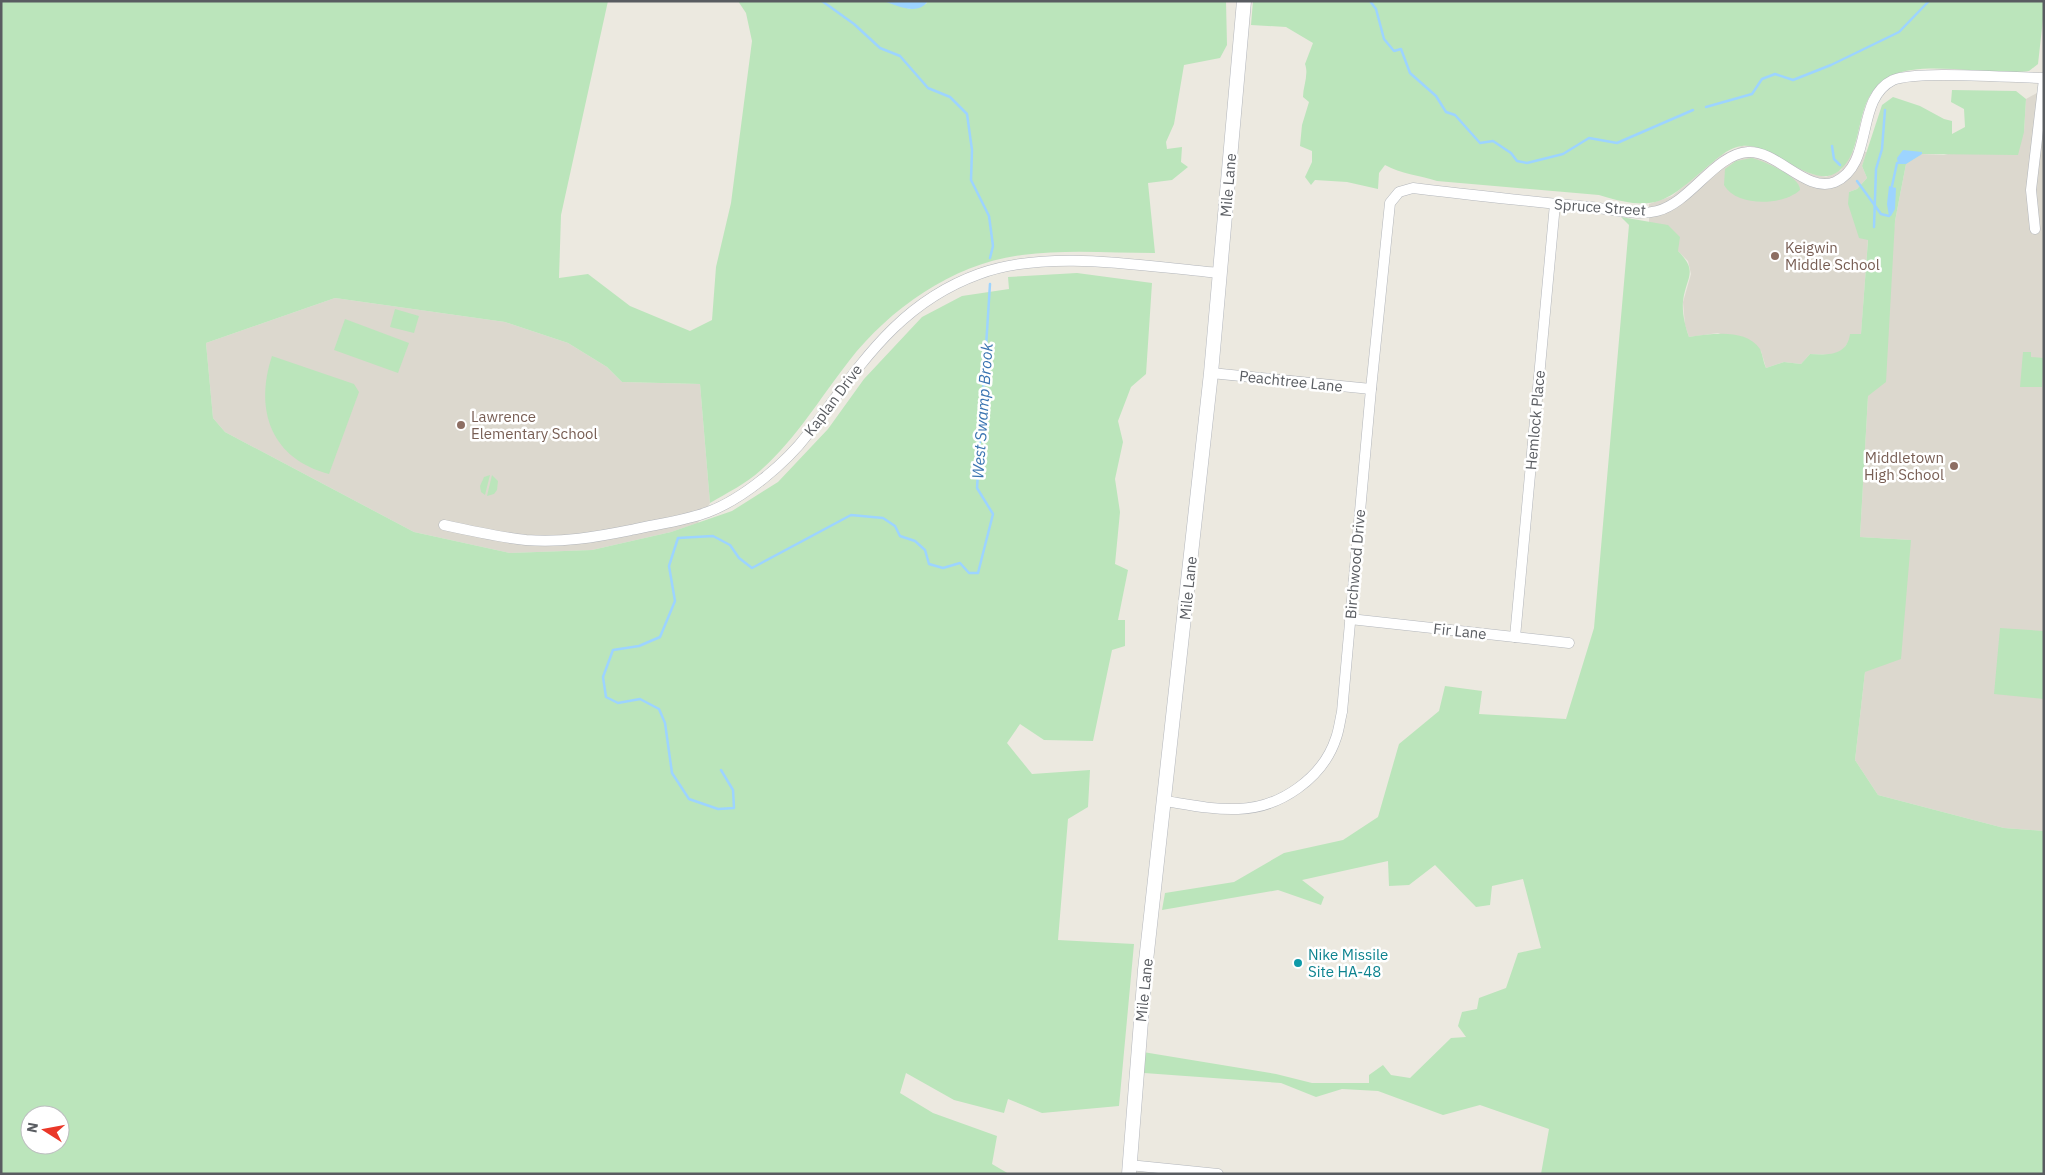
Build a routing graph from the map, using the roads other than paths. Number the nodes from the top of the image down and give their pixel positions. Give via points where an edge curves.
1 (1244, 1) edge
2 (2044, 78) edge
3 (1399, 192) joint
4 (1555, 204) junction
5 (2035, 229) dead end
6 (1220, 273) junction
7 (1211, 373) junction
8 (1371, 389) junction
9 (444, 525) dead end
10 (1350, 619) junction
11 (1515, 637) junction
12 (1569, 643) dead end
13 (1166, 801) junction
14 (1129, 1169) edge
15 (1218, 1174) edge

1 - 6 street, Mile Lane
2 - 4 street, Spruce Street via 1926,76 1892,81 1872,105 1852,166 1844,176 1831,183 1815,182 1769,157 1748,152 1729,159 1678,200 1657,211
2 - 5 street via 2031,190
3 - 4 street, Spruce Street via 1413,188
3 - 8 street, Birchwood Drive via 1390,203
4 - 11 street, Hemlock Place
6 - 7 street, Mile Lane
6 - 9 street, Kaplan Drive via 1059,261 981,273 954,284 922,304 883,337 807,436 776,468 732,500 710,511 593,537 556,541 499,537
7 - 8 street, Peachtree Lane
7 - 13 street, Mile Lane
8 - 10 street, Birchwood Drive
10 - 11 street, Fir Lane
10 - 13 street, Birchwood Drive via 1338,730 1327,758 1314,774 1300,787 1261,806 1217,809
11 - 12 street, Fir Lane
13 - 14 street, Mile Lane via 1145,970
14 - 15 street

